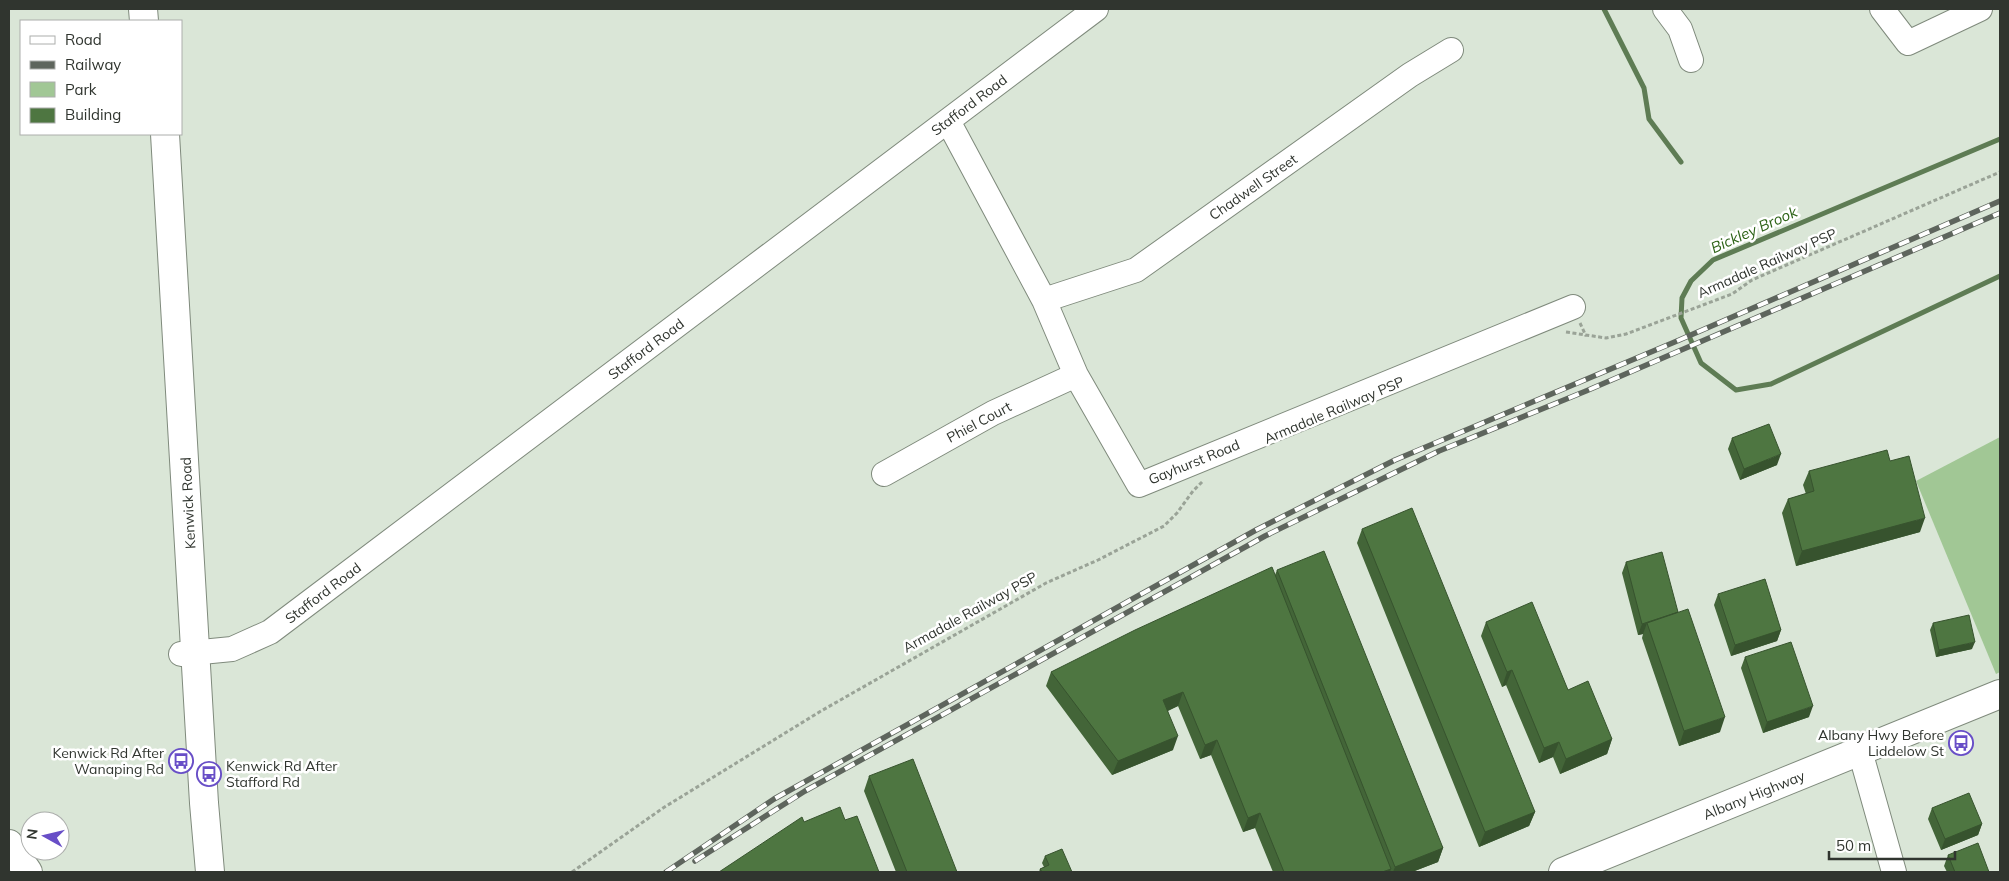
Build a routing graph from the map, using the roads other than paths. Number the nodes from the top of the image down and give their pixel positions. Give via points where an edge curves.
1 (1096, 9) edge
2 (1665, 9) edge
3 (1882, 9) edge
4 (1980, 9) edge
5 (1451, 50) dead end
6 (1691, 60) dead end
7 (948, 121) junction
8 (150, 135) edge
9 (165, 135) edge
10 (1044, 300) junction
11 (1574, 307) dead end
12 (1076, 375) junction
13 (884, 474) dead end
14 (189, 653) junction
15 (2000, 694) edge
16 (2000, 712) edge
17 (1863, 759) junction
18 (9, 844) edge
19 (28, 872) edge
20 (195, 872) edge
21 (210, 872) edge
22 (1563, 872) edge
23 (1605, 872) edge
24 (1894, 872) edge

1 - 7 street, Stafford Road
2 - 6 street via 1680,29
3 - 4 street via 1908,44
5 - 10 street, Chadwell Street via 1410,75 1136,270
7 - 10 street, Gayhurst Road
7 - 14 street, Stafford Road via 270,632 232,649
8 - 14 main road, Kenwick Road
9 - 14 main road, Kenwick Road
10 - 12 street, Gayhurst Road
11 - 12 street, Gayhurst Road via 1139,485
12 - 13 street, Phiel Court via 993,412
14 - 20 main road, Kenwick Road
14 - 21 main road, Kenwick Road
15 - 17 main road, Albany Highway
16 - 17 main road, Albany Highway
17 - 22 main road, Albany Highway
17 - 23 main road, Albany Highway
17 - 24 street
18 - 19 main road

